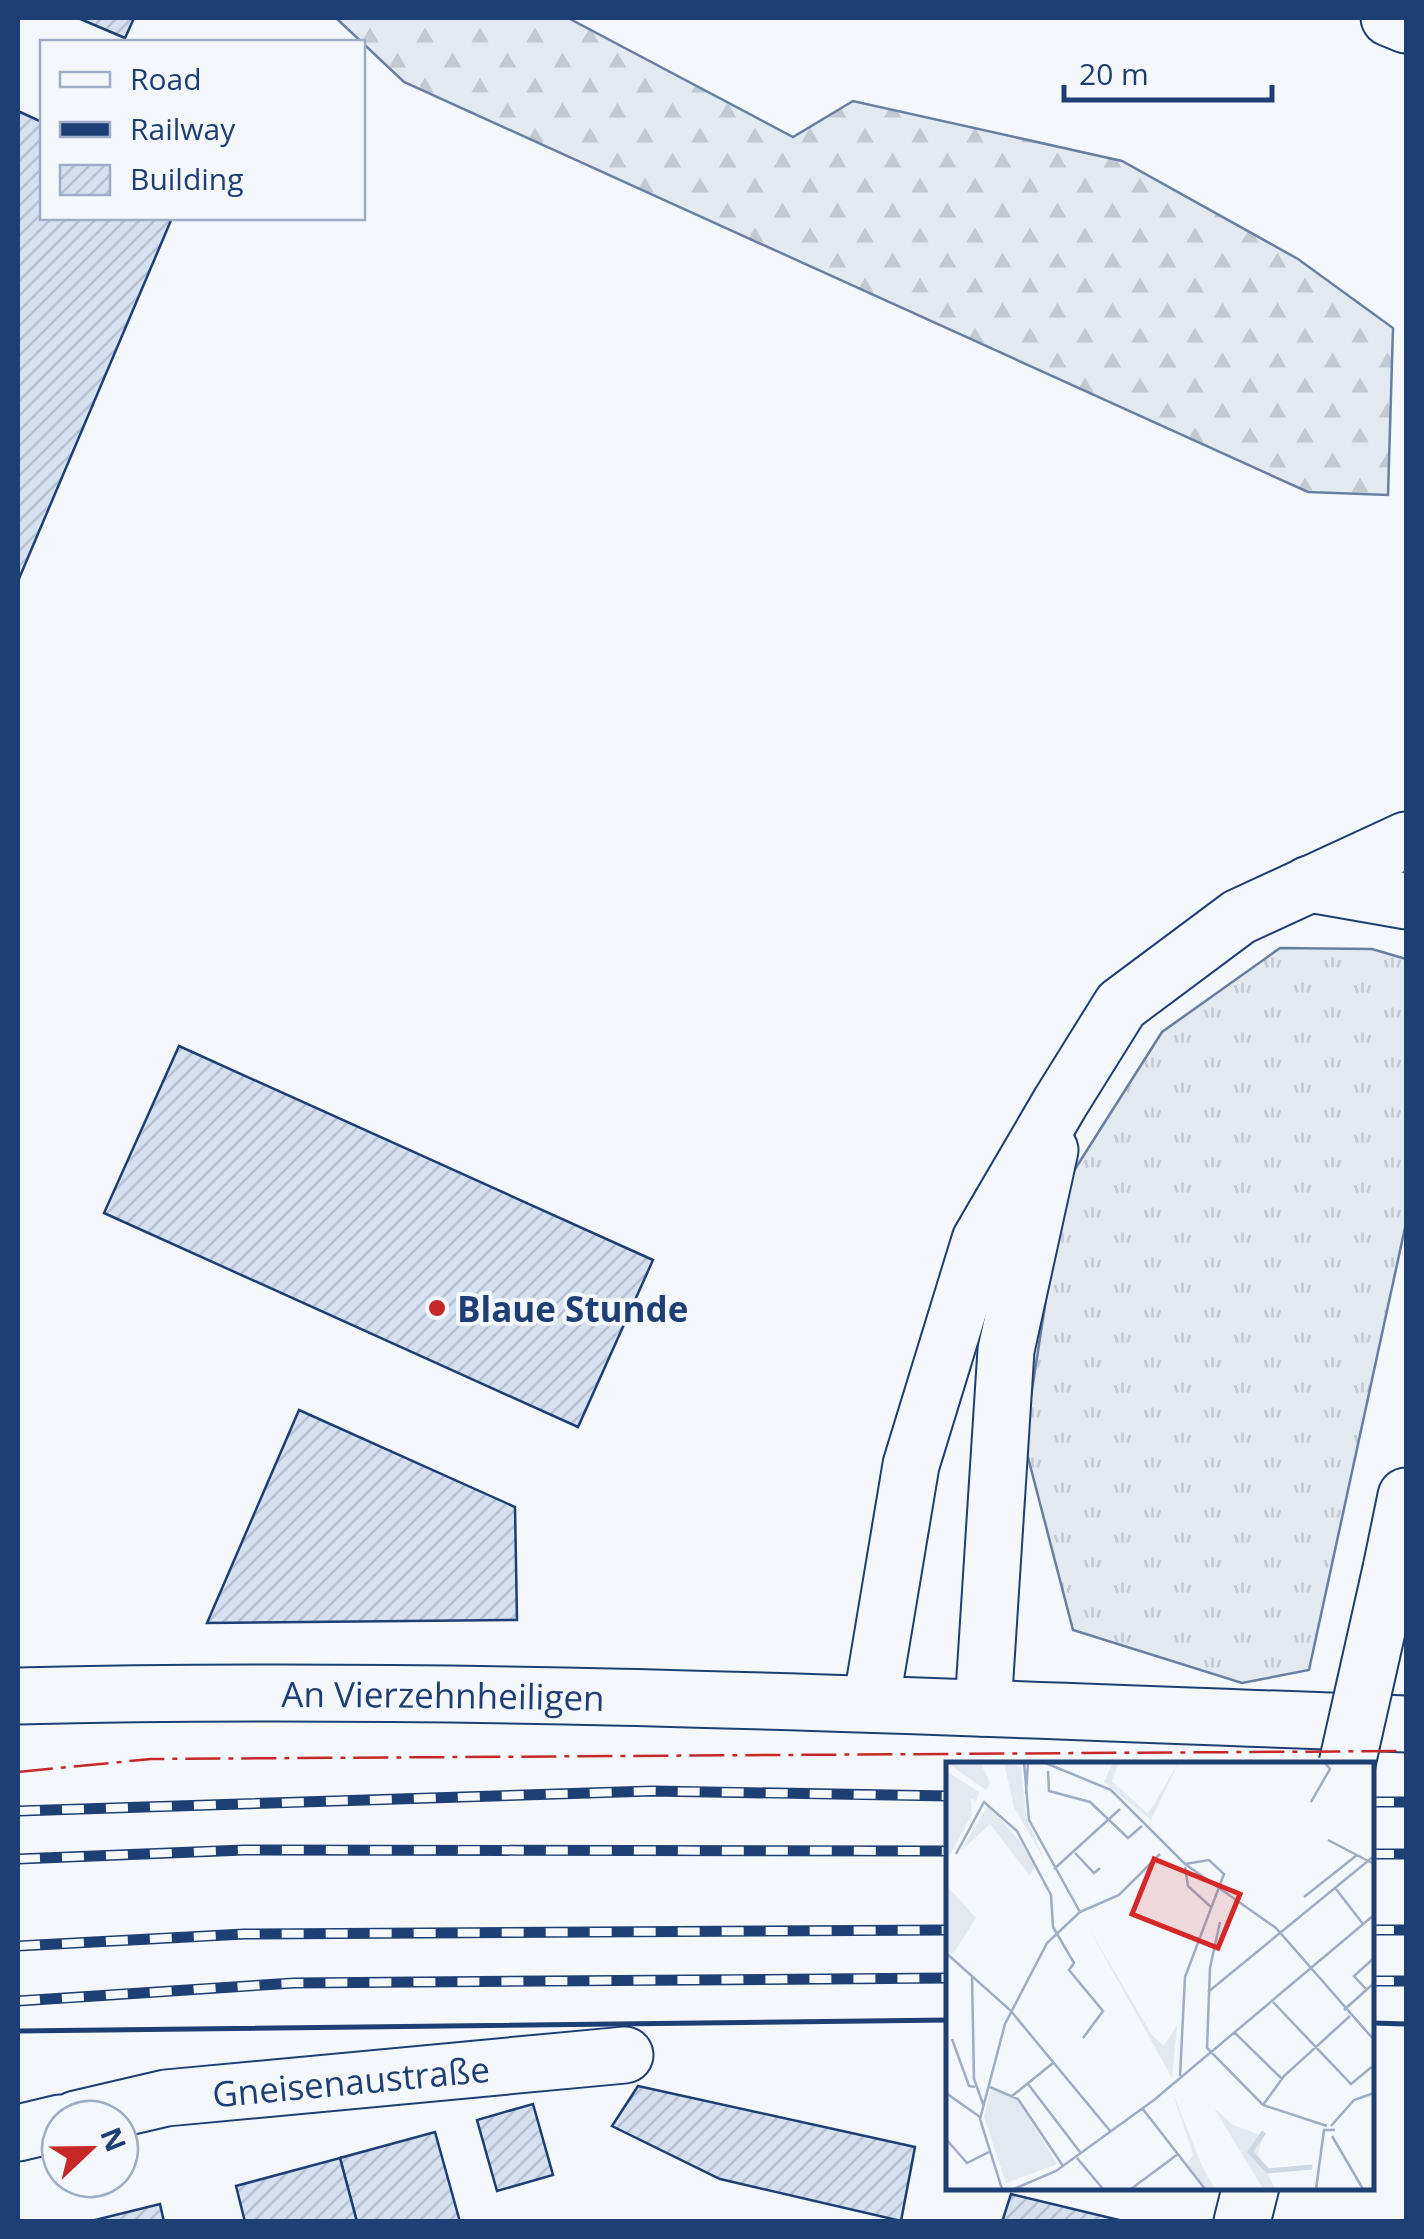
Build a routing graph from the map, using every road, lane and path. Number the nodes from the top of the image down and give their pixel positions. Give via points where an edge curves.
1 (1389, 18) edge
2 (1406, 25) edge
3 (1406, 840) edge
4 (1309, 884) junction
5 (1406, 902) edge
6 (1060, 1103) junction
7 (1406, 1496) edge
8 (18, 1696) edge
9 (871, 1704) junction
10 (983, 1708) junction
11 (1406, 1724) edge
12 (1347, 1762) edge
13 (624, 2055) dead end
14 (140, 2104) edge
15 (1250, 2189) edge
16 (1242, 2222) edge

1 - 2 street
3 - 4 street
4 - 5 street
4 - 6 street via 1239,917 1121,1005
6 - 9 street via 980,1240 911,1465
6 - 10 street via 1006,1350
7 - 12 street, bridge
8 - 9 street, An Vierzehnheiligen via 243,1690
9 - 10 street, An Vierzehnheiligen
10 - 11 street, An Vierzehnheiligen
13 - 14 street, Gneisenaustraße
15 - 16 street

